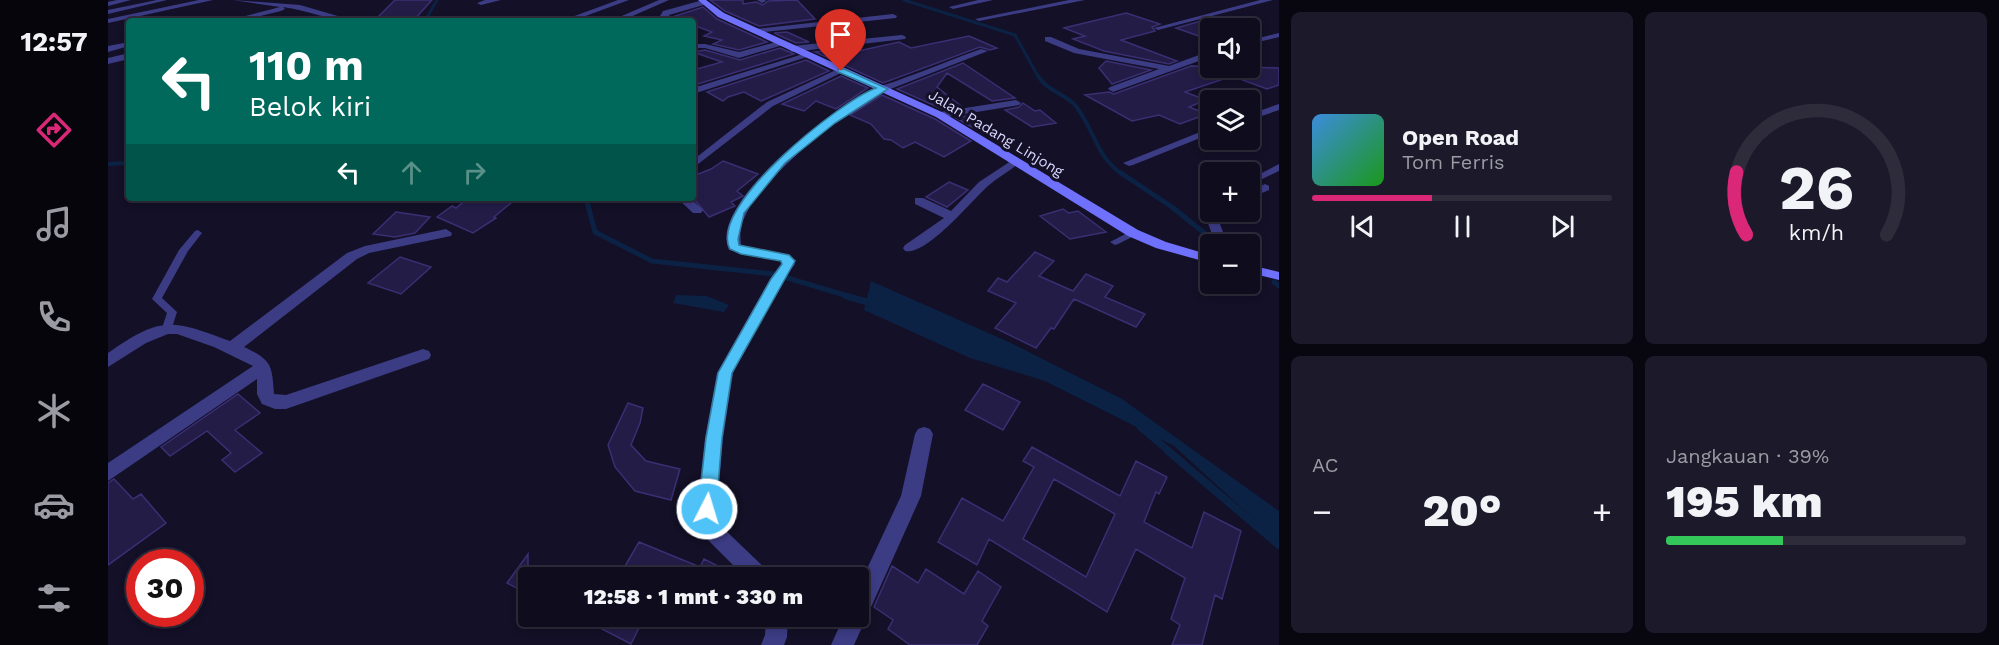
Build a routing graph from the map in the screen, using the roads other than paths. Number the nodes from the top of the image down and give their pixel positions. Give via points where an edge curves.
1 (127, 0) edge
2 (164, 0) edge
3 (209, 0) edge
4 (237, 0) edge
5 (497, 0) edge
6 (625, 0) edge
7 (665, 0) edge
8 (989, 0) edge
9 (1081, 0) edge
10 (1269, 0) edge
11 (703, 1) edge
12 (481, 3) dead end
13 (108, 4) edge
14 (293, 6) junction
15 (953, 7) dead end
16 (314, 9) junction
17 (108, 12) edge
18 (292, 15) dead end
19 (893, 16) dead end
20 (243, 18) edge
21 (342, 18) edge
22 (574, 18) edge
23 (621, 18) edge
24 (665, 18) edge
25 (979, 20) dead end
26 (108, 21) edge
27 (1158, 28) dead end
28 (756, 32) junction
29 (1279, 35) edge
30 (902, 37) dead end
31 (1048, 39) dead end
32 (1260, 40) edge
33 (780, 43) junction
34 (126, 45) edge
35 (696, 46) edge
36 (108, 49) edge
37 (792, 49) junction
38 (984, 51) dead end
39 (806, 56) junction
40 (126, 57) edge
41 (1200, 57) edge
42 (108, 61) edge
43 (1167, 68) junction
44 (841, 71) junction
45 (884, 89) junction
46 (1113, 89) dead end
47 (696, 90) edge
48 (1016, 103) dead end
49 (1279, 107) edge
50 (1260, 114) edge
51 (940, 115) junction
52 (1200, 135) edge
53 (1014, 162) junction
54 (696, 163) edge
55 (1129, 163) dead end
56 (1279, 167) edge
57 (1260, 185) edge
58 (686, 201) edge
59 (919, 201) dead end
60 (697, 210) dead end
61 (954, 217) junction
62 (198, 233) dead end
63 (446, 233) dead end
64 (1133, 233) junction
65 (1115, 242) dead end
66 (910, 248) dead end
67 (1200, 256) edge
68 (1260, 271) edge
69 (1279, 276) edge
70 (167, 327) junction
71 (230, 349) junction
72 (423, 355) dead end
73 (108, 361) edge
74 (263, 367) junction
75 (924, 434) dead end
76 (108, 473) edge
77 (750, 567) edge
78 (869, 588) edge
79 (776, 627) edge
80 (851, 627) edge
81 (772, 645) edge
82 (842, 645) edge

1 - 13 street
2 - 17 lane
3 - 26 street
4 - 14 street
5 - 12 street
6 - 22 street
7 - 23 street
8 - 15 street
9 - 25 street
10 - 27 street
11 - 24 street via 666,13
11 - 28 street, Jalan Padang Linjong
14 - 16 street
14 - 20 street
16 - 18 street
16 - 21 street
19 - 28 street
28 - 33 street, Jalan Padang Linjong
29 - 32 street
30 - 37 street
31 - 43 street via 1077,51
33 - 35 street via 739,55
33 - 37 street, Jalan Padang Linjong
34 - 36 street
37 - 39 street, Jalan Padang Linjong
38 - 45 street
39 - 44 street, Jalan Padang Linjong
39 - 47 street
40 - 42 street
41 - 43 street
43 - 46 street
44 - 45 street, Jalan Padang Linjong
44 - 54 street via 770,104
45 - 51 street, Jalan Padang Linjong
45 - 77 street via 874,92 782,160 742,206 732,239 734,247 741,250 788,261 725,373 714,438 707,509 714,532
48 - 51 street
49 - 50 street
51 - 53 street, Jalan Padang Linjong
52 - 55 street
53 - 61 street via 983,184
53 - 64 street, Jalan Padang Linjong
56 - 57 street
58 - 60 street
59 - 61 street
61 - 66 street
62 - 70 lane via 157,299 172,312
63 - 71 street via 352,256
64 - 65 lane
64 - 67 street, Jalan Padang Linjong
68 - 69 street
70 - 71 street
70 - 73 street via 150,333
71 - 74 street
72 - 74 street via 275,404 264,393 267,376
74 - 76 street
75 - 78 street via 915,485
79 - 81 street
80 - 82 street

